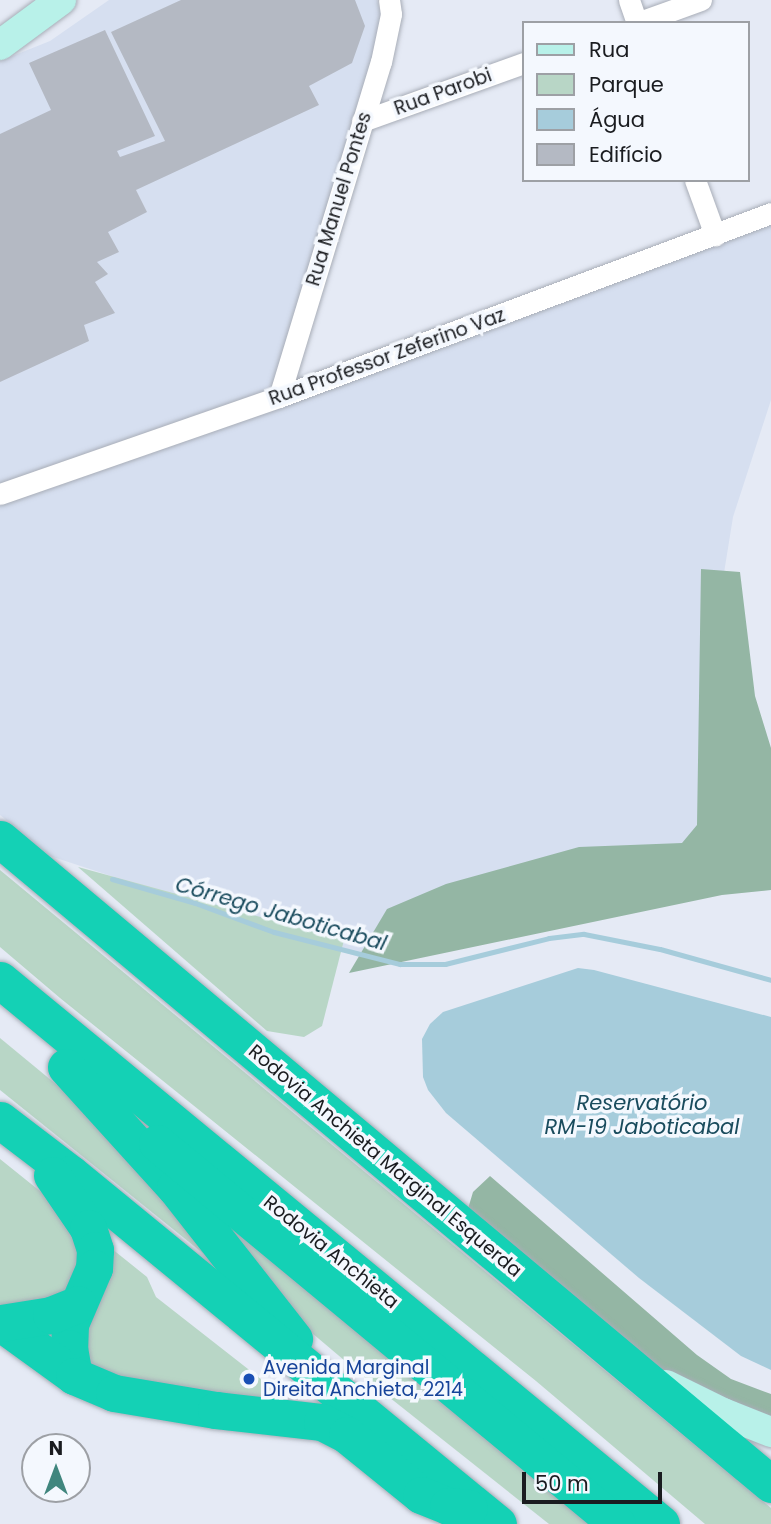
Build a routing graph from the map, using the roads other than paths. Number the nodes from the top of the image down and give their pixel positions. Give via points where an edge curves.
1 (61, 0) edge
2 (389, 0) edge
3 (629, 0) edge
4 (701, 0) edge
5 (636, 21) edge
6 (643, 21) edge
7 (0, 45) edge
8 (522, 64) edge
9 (362, 121) junction
10 (696, 182) edge
11 (771, 213) edge
12 (715, 234) junction
13 (279, 397) junction
14 (0, 494) edge
15 (0, 839) edge
16 (0, 981) edge
17 (0, 1012) edge
18 (66, 1067) junction
19 (12, 1129) edge
20 (78, 1304) junction
21 (1, 1323) edge
22 (630, 1366) junction
23 (75, 1377) junction
24 (338, 1395) junction
25 (771, 1432) edge
26 (771, 1484) edge
27 (488, 1516) edge
28 (617, 1524) edge
29 (662, 1524) edge

1 - 7 street
2 - 9 street, Rua Manuel Pontes via 391,14 381,62
3 - 5 street
4 - 6 street
8 - 9 street, Rua Parobi
9 - 13 street, Rua Manuel Pontes
10 - 12 street
11 - 12 street, Rua Professor Zeferino Vaz
12 - 13 street, Rua Professor Zeferino Vaz
13 - 14 street, Rua Professor Zeferino Vaz
15 - 22 highway, Rodovia Anchieta Marginal Esquerda
16 - 29 highway, Rodovia Anchieta
17 - 18 highway, Rodovia Anchieta
18 - 24 highway via 175,1187
18 - 28 highway, Rodovia Anchieta
19 - 20 highway via 88,1228 95,1250 94,1268
19 - 24 highway
20 - 21 highway via 51,1315
20 - 23 highway via 69,1338
21 - 23 highway
22 - 25 street
22 - 26 highway, Rodovia Anchieta Marginal Esquerda
23 - 27 highway via 114,1392 159,1401 323,1422 347,1435 421,1496
24 - 27 highway

